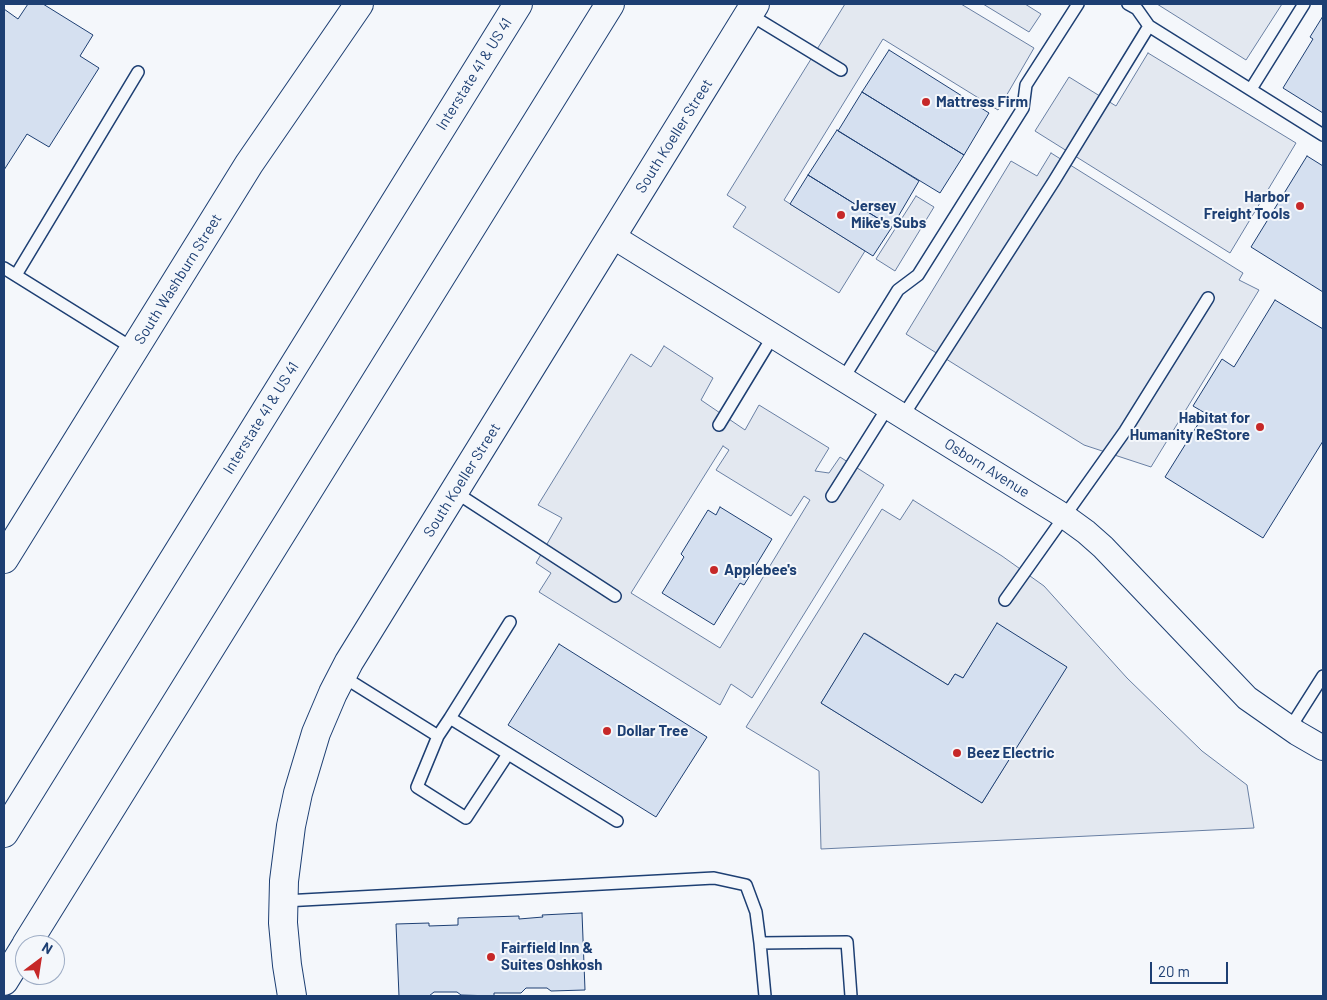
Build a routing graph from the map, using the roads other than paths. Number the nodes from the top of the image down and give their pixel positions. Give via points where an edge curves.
1 (358, 4) edge
2 (518, 4) edge
3 (610, 4) edge
4 (1078, 4) edge
5 (1304, 4) edge
6 (1135, 6) edge
7 (752, 9) edge
8 (1148, 26) junction
9 (841, 70) dead end
10 (138, 72) dead end
11 (1251, 89) junction
12 (1323, 135) edge
13 (612, 236) junction
14 (4, 268) edge
15 (16, 275) junction
16 (1208, 298) dead end
17 (772, 336) junction
18 (134, 349) junction
19 (843, 379) junction
20 (896, 412) junction
21 (719, 425) dead end
22 (455, 492) junction
23 (832, 496) dead end
24 (1064, 516) junction
25 (4, 559) edge
26 (615, 596) dead end
27 (1005, 600) dead end
28 (510, 622) dead end
29 (342, 676) junction
30 (1323, 676) edge
31 (450, 718) junction
32 (1290, 728) junction
33 (438, 736) junction
34 (1323, 748) edge
35 (508, 754) junction
36 (617, 821) dead end
37 (4, 833) edge
38 (284, 901) junction
39 (33, 935) edge
40 (760, 944) junction
41 (15, 964) edge
42 (4, 981) edge
43 (292, 996) edge
44 (765, 996) edge
45 (851, 996) edge

1 - 18 main road, South Washburn Street via 249,164
2 - 37 main road, Interstate 41 & US 41
3 - 39 main road
4 - 19 lane via 1026,85 1023,108 918,275 898,290
5 - 11 lane
6 - 8 lane
7 - 9 lane
7 - 13 main road, South Koeller Street
8 - 11 lane
8 - 20 lane via 1054,181
10 - 15 lane
11 - 12 lane
13 - 17 street, Osborn Avenue
13 - 22 main road, South Koeller Street
14 - 15 lane
15 - 18 lane
16 - 24 lane via 1129,425
17 - 19 street, Osborn Avenue
17 - 21 lane
18 - 25 main road, South Washburn Street
19 - 20 street, Osborn Avenue
20 - 23 lane
20 - 24 street, Osborn Avenue
22 - 26 lane
22 - 29 main road, South Koeller Street
24 - 27 lane
24 - 32 street, Osborn Avenue via 1103,547 1247,698
28 - 31 lane
29 - 33 lane
29 - 38 main road, South Koeller Street via 316,733 298,793 284,881
30 - 32 lane
31 - 33 lane
31 - 35 lane
32 - 34 street, Osborn Avenue
33 - 35 lane via 417,787 466,818
35 - 36 lane
38 - 40 lane via 714,878 746,885 756,912
38 - 43 main road, South Koeller Street via 283,923
40 - 44 lane
40 - 45 lane via 848,942
41 - 42 main road

